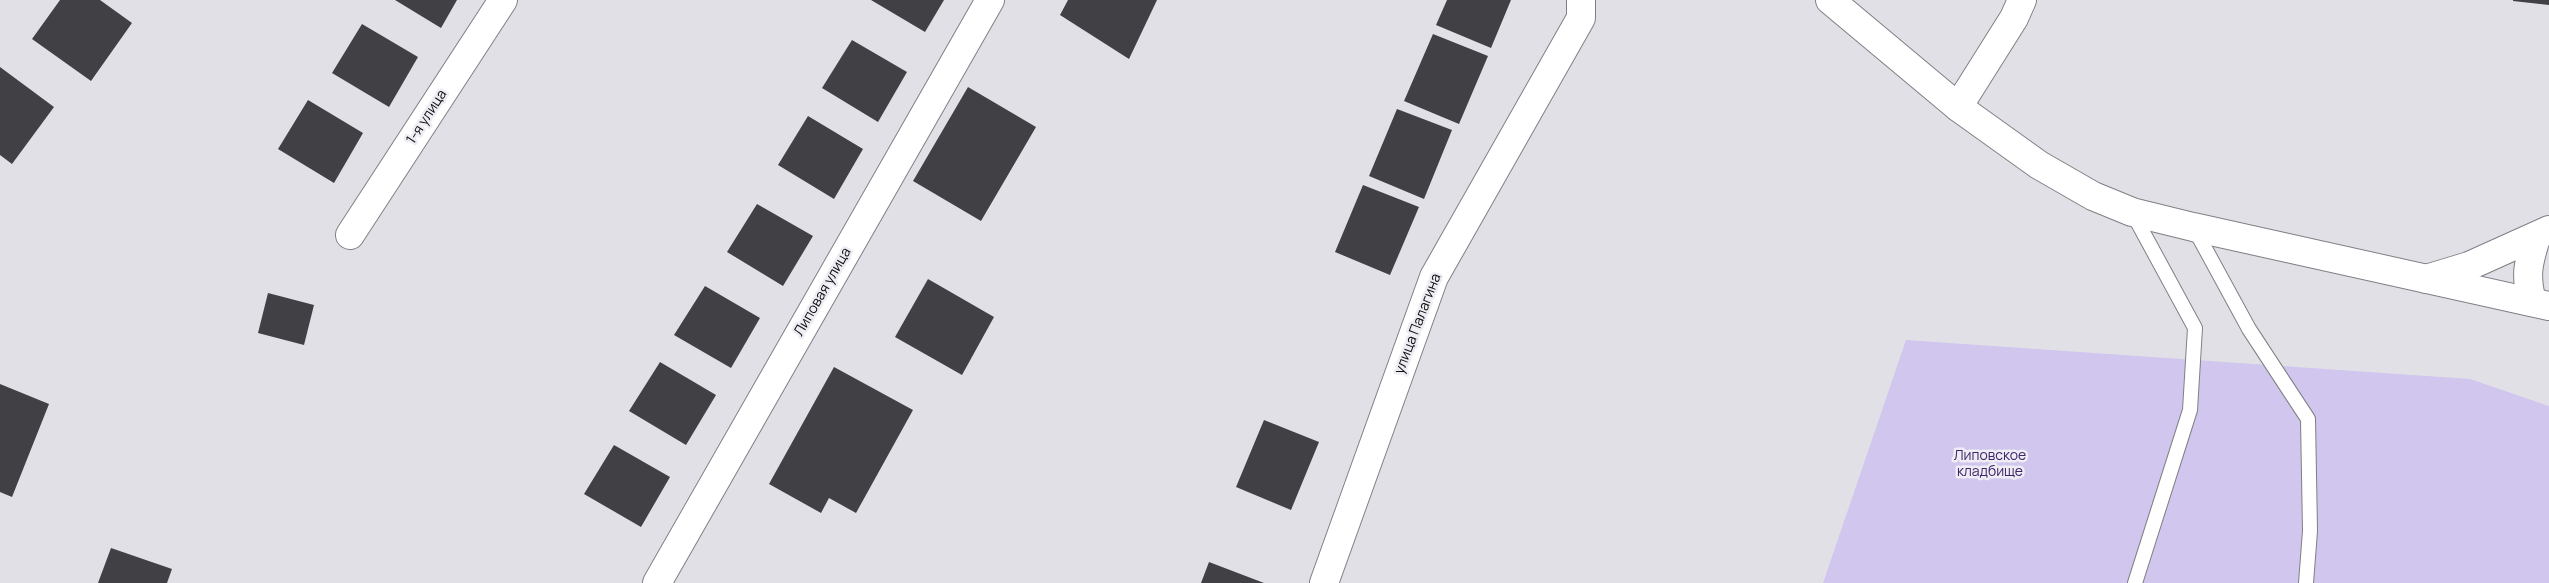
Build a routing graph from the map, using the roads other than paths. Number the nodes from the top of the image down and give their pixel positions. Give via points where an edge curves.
1 (503, 0) edge
2 (990, 0) edge
3 (1582, 0) edge
4 (1830, 0) edge
5 (2022, 0) edge
6 (1958, 106) junction
7 (2132, 212) junction
8 (2194, 227) junction
9 (2542, 234) edge
10 (350, 235) dead end
11 (2426, 280) junction
12 (2540, 304) edge
13 (657, 583) edge
14 (1324, 583) edge
15 (2135, 583) edge
16 (2306, 583) edge

1 - 10 street, 1-я улица
2 - 13 street, Липовая улица
3 - 14 street, улица Палагина via 1581,18 1434,277
4 - 6 street
5 - 6 street
6 - 7 street via 2039,165 2093,196
7 - 8 street
7 - 15 lane via 2195,328 2190,410
8 - 11 street
8 - 16 lane via 2249,329 2308,419 2310,531
9 - 11 street via 2469,266
9 - 12 street via 2527,265 2526,280
11 - 12 street

